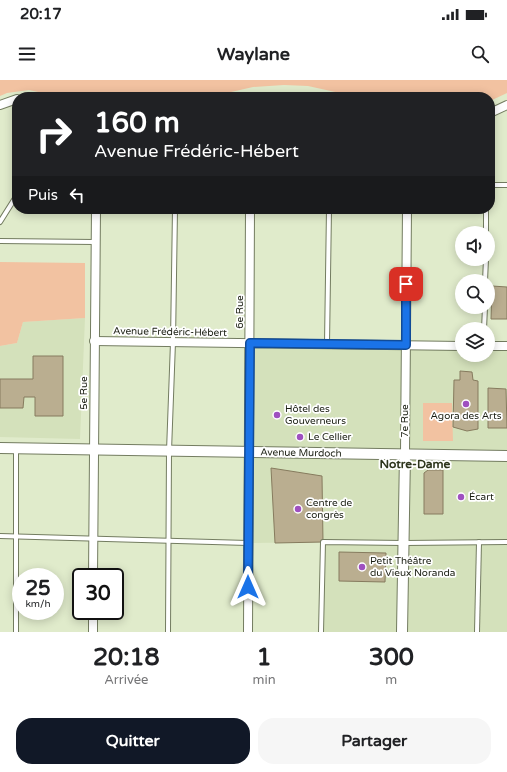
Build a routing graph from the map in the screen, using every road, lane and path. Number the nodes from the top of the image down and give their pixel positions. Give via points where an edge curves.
1 (12, 101) edge
2 (0, 105) edge
3 (507, 105) edge
4 (495, 110) edge
5 (495, 185) edge
6 (507, 185) edge
7 (12, 203) edge
8 (96, 214) edge
9 (175, 214) edge
10 (250, 214) edge
11 (329, 214) edge
12 (407, 214) edge
13 (486, 214) edge
14 (0, 222) edge
15 (486, 226) edge
16 (0, 241) edge
17 (95, 242) junction
18 (94, 341) junction
19 (173, 342) junction
20 (250, 343) junction
21 (327, 344) junction
22 (406, 345) junction
23 (455, 346) edge
24 (495, 346) edge
25 (507, 346) edge
26 (0, 448) edge
27 (16, 449) junction
28 (94, 450) junction
29 (169, 451) junction
30 (249, 452) junction
31 (405, 454) junction
32 (507, 456) edge
33 (0, 536) edge
34 (16, 536) junction
35 (93, 538) junction
36 (168, 541) junction
37 (479, 542) junction
38 (507, 542) edge
39 (248, 543) junction
40 (404, 544) junction
41 (93, 568) edge
42 (93, 620) edge
43 (16, 632) edge
44 (93, 632) edge
45 (168, 632) edge
46 (248, 632) edge
47 (321, 632) edge
48 (402, 632) edge
49 (477, 632) edge

1 - 2 street
3 - 4 street
5 - 6 lane
7 - 14 lane
8 - 17 street, 5e Rue
9 - 19 lane
10 - 20 street, 6e Rue
11 - 21 lane
12 - 22 street, 7e Rue
13 - 15 lane
16 - 17 lane
17 - 18 street, 5e Rue
18 - 19 street, Avenue Frédéric-Hébert
18 - 28 street, 5e Rue
19 - 20 street, Avenue Frédéric-Hébert
19 - 29 lane
20 - 21 street, Avenue Frédéric-Hébert
20 - 30 street, 6e Rue
21 - 22 street, Avenue Frédéric-Hébert
22 - 23 street, Avenue Frédéric-Hébert
22 - 31 street, 7e Rue
24 - 25 street
26 - 27 street, Avenue Murdoch
27 - 28 street, Avenue Murdoch
27 - 34 lane
28 - 29 street, Avenue Murdoch
28 - 35 street, 5e Rue
29 - 30 street, Avenue Murdoch
29 - 36 lane
30 - 31 street, Avenue Murdoch
30 - 39 street, 6e Rue
31 - 32 street, Avenue Murdoch
31 - 40 street, 7e Rue
33 - 34 lane
34 - 35 lane
34 - 43 lane
35 - 36 lane
35 - 41 street, 5e Rue
36 - 39 lane
36 - 45 lane
37 - 38 lane
37 - 40 lane
37 - 49 lane
39 - 46 street, 6e Rue
40 - 47 lane via 323,542
40 - 48 street, 7e Rue
42 - 44 street

